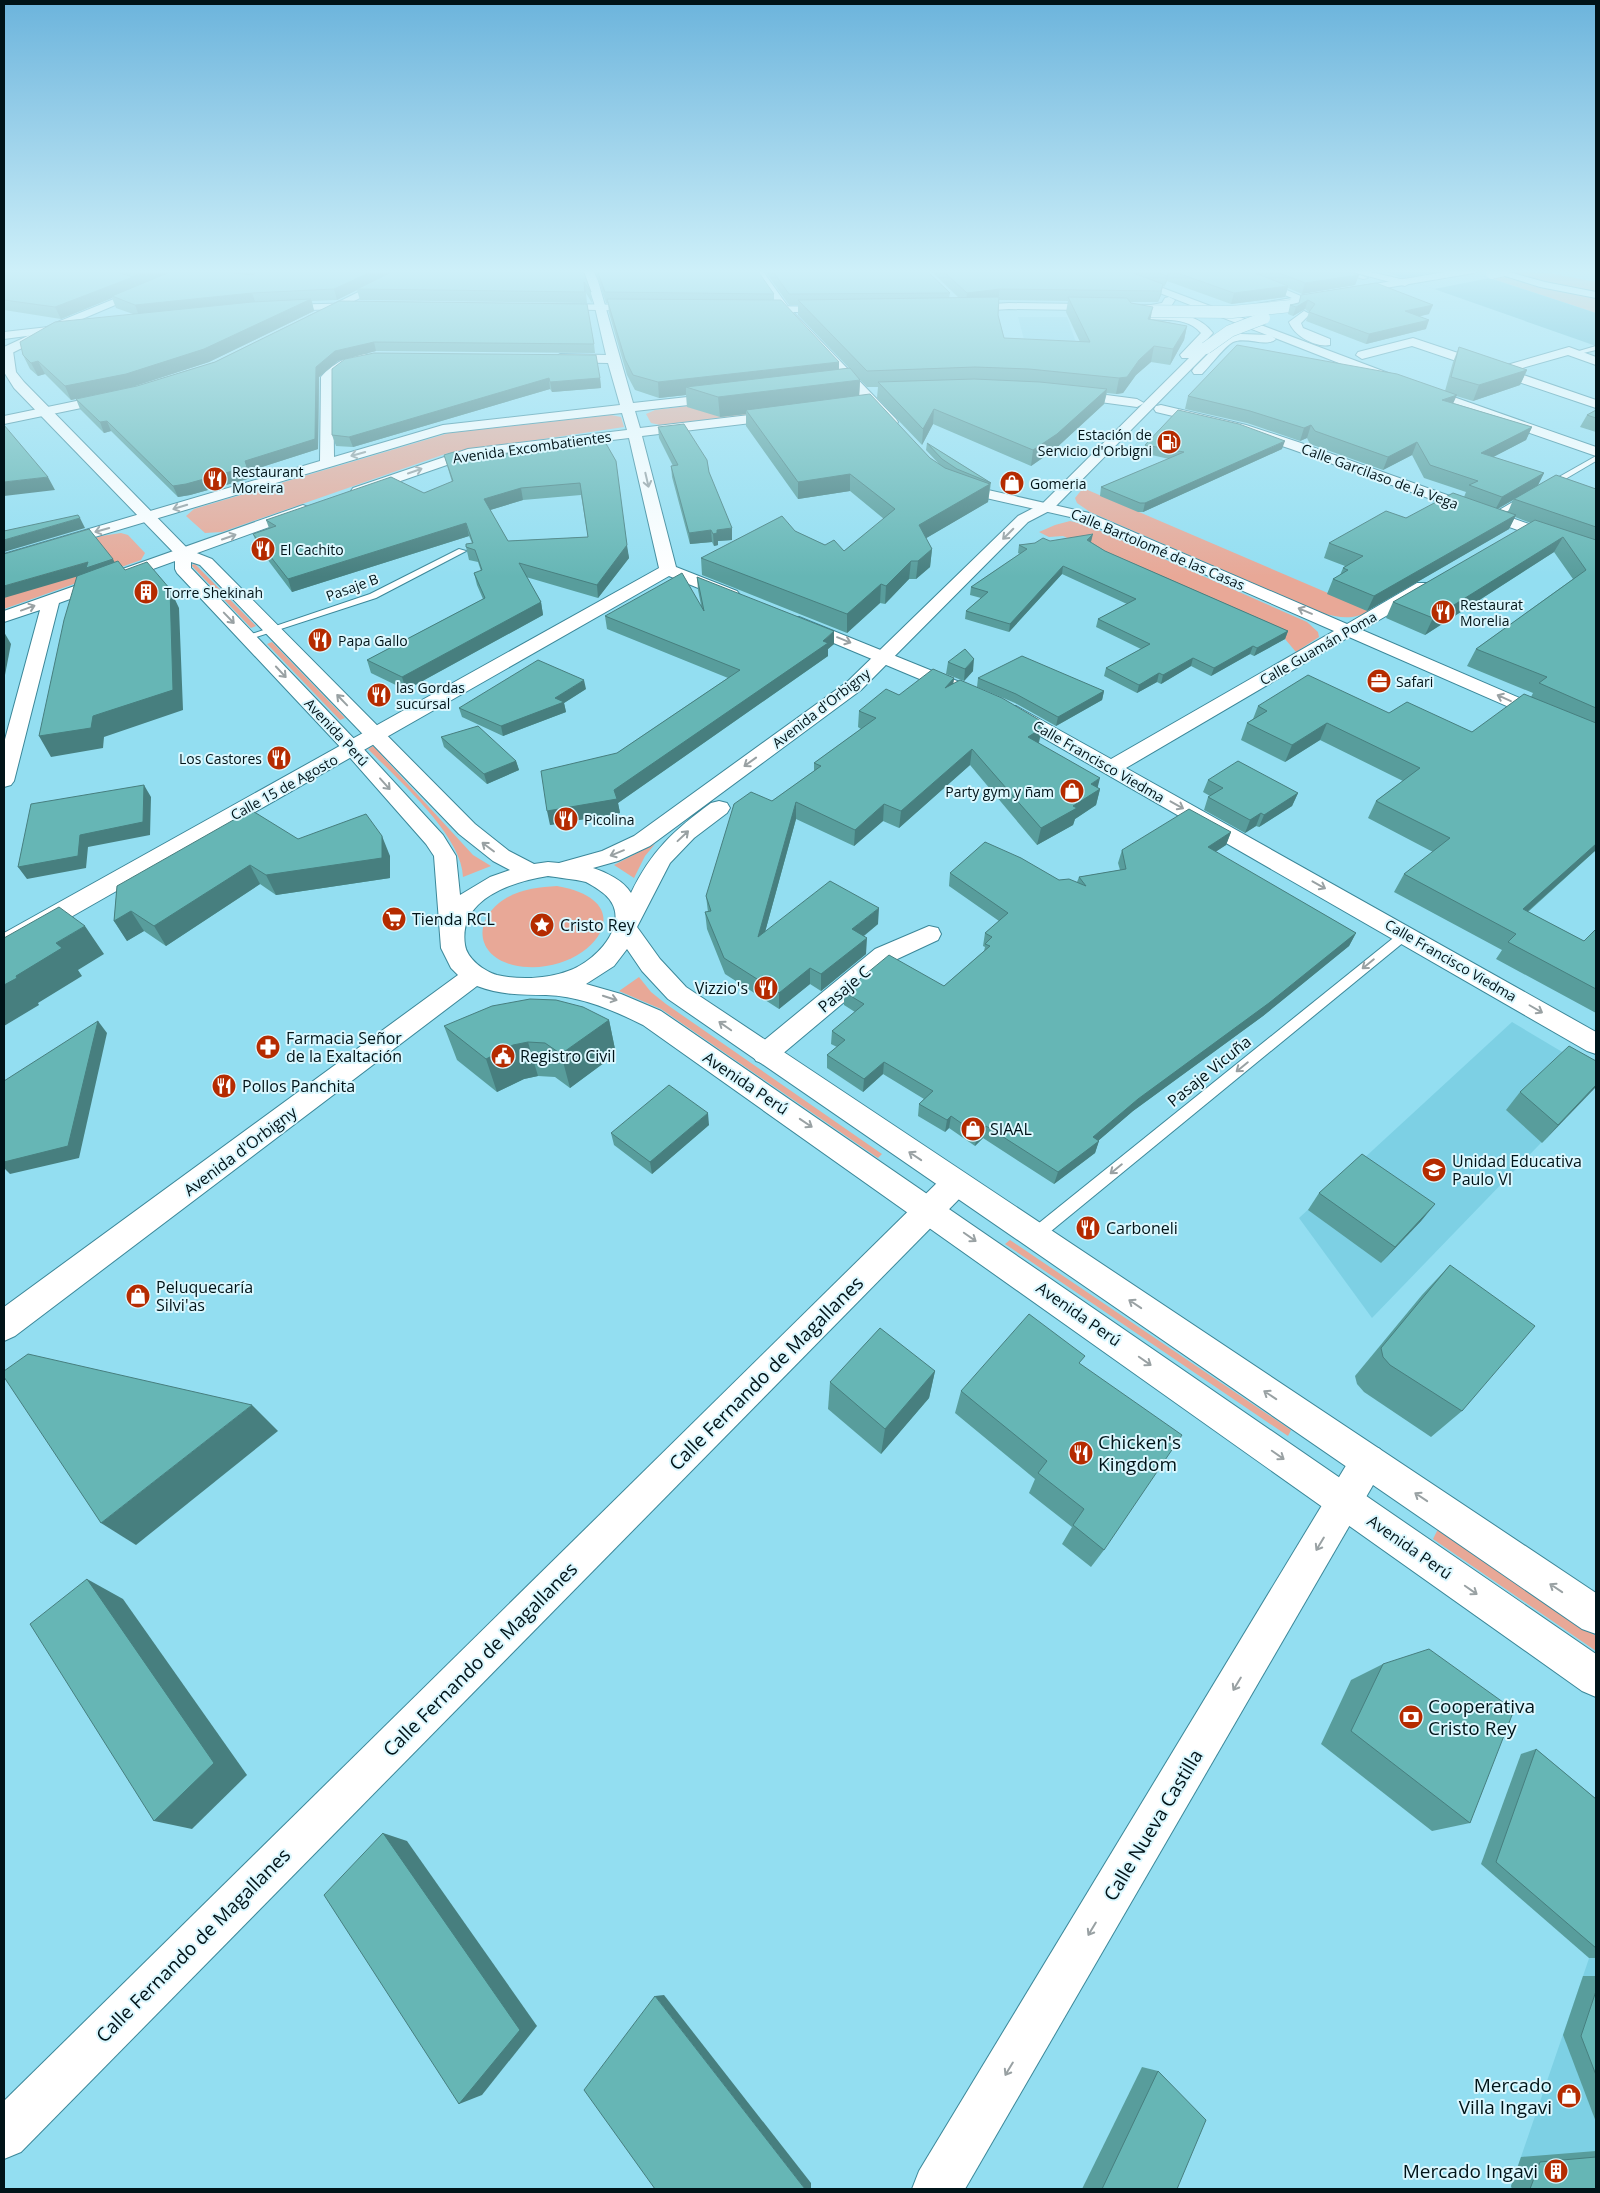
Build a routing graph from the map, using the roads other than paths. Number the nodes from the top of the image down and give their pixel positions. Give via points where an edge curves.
1 (10, 372) edge
2 (330, 372) edge
3 (617, 372) edge
4 (845, 372) edge
5 (1168, 372) edge
6 (1181, 372) edge
7 (1197, 372) edge
8 (1362, 372) edge
9 (1372, 372) edge
10 (1399, 372) edge
11 (1504, 372) edge
12 (1423, 376) dead end
13 (4, 378) edge
14 (854, 382) junction
15 (841, 384) edge
16 (19, 385) junction
17 (1440, 387) junction
18 (1423, 392) junction
19 (1059, 393) edge
20 (126, 394) edge
21 (734, 396) edge
22 (1137, 403) junction
23 (1596, 404) edge
24 (629, 408) junction
25 (1161, 409) junction
26 (44, 412) junction
27 (802, 412) edge
28 (1135, 418) junction
29 (4, 420) edge
30 (636, 432) junction
31 (901, 433) edge
32 (1596, 442) edge
33 (1596, 452) edge
34 (1596, 458) edge
35 (327, 463) junction
36 (940, 474) edge
37 (346, 495) edge
38 (319, 505) edge
39 (1048, 506) junction
40 (148, 516) junction
41 (1493, 516) junction
42 (1526, 528) junction
43 (1509, 538) edge
44 (462, 551) dead end
45 (183, 553) junction
46 (1596, 553) edge
47 (4, 559) edge
48 (668, 570) junction
49 (1434, 581) edge
50 (52, 600) junction
51 (749, 602) edge
52 (785, 616) edge
53 (4, 617) edge
54 (272, 629) junction
55 (1350, 630) junction
56 (247, 637) junction
57 (893, 659) junction
58 (376, 734) junction
59 (1596, 738) edge
60 (352, 748) junction
61 (1111, 768) junction
62 (4, 781) edge
63 (565, 869) junction
64 (530, 871) junction
65 (628, 926) junction
66 (452, 931) junction
67 (930, 934) dead end
68 (1406, 934) junction
69 (4, 944) edge
70 (475, 975) junction
71 (545, 986) junction
72 (1596, 1044) edge
73 (764, 1054) junction
74 (943, 1196) junction
75 (1034, 1236) junction
76 (4, 1326) edge
77 (1368, 1461) junction
78 (1344, 1502) junction
79 (1596, 1615) edge
80 (1596, 1677) edge
81 (4, 2135) edge
82 (937, 2189) edge

1 - 16 main road, Avenida Perú
2 - 35 main road via 327,376
3 - 24 main road
4 - 14 main road
5 - 22 main road
6 - 28 main road, bridge
7 - 25 main road, Avenida d'Orbigny
8 - 18 main road
9 - 18 main road
10 - 17 main road
11 - 23 main road
12 - 17 main road
13 - 16 main road, Avenida Perú
14 - 15 main road
14 - 31 main road
16 - 26 main road, Avenida Perú
17 - 32 main road
18 - 33 main road
19 - 22 main road
20 - 26 main road
21 - 24 main road, Avenida Excombatientes
22 - 28 main road via 1133,406
24 - 30 main road
24 -> 35 main road, Avenida Excombatientes via 443,429
25 - 28 main road, Avenida d'Orbigny via 1156,414
25 - 41 main road, Calle Garcilaso de la Vega via 1223,423 1287,443
26 - 29 main road
26 - 40 main road, Avenida Perú
27 - 30 main road, Avenida Excombatientes
28 - 39 main road, Avenida d'Orbigny
37 -> 30 main road, Avenida Excombatientes via 462,455
30 -> 48 main road
34 - 41 lane
35 -> 40 main road, Avenida Excombatientes
36 - 39 main road, Calle Bartolomé de las Casas via 964,488
45 -> 38 main road
55 -> 39 main road, Calle Bartolomé de las Casas via 1084,516
39 - 57 main road, Avenida d'Orbigny via 1040,523
40 - 45 main road, Avenida Perú
40 -> 47 main road, Avenida Excombatientes
41 - 42 main road, Calle Garcilaso de la Vega
42 - 43 main road
42 - 46 main road, Calle Garcilaso de la Vega
44 - 54 lane, Pasaje B via 373,596
45 - 50 main road
45 - 54 main road, Avenida Perú via 206,562
45 -> 56 main road, Avenida Perú via 183,569
48 - 51 main road
48 - 58 main road, Calle 15 de Agosto
49 - 55 main road, Calle Guamán Poma
53 -> 50 main road
50 - 62 main road
52 -> 57 main road, Calle Francisco Viedma
54 - 56 lane, Pasaje B
58 -> 54 main road, Avenida Perú
59 -> 55 main road, Calle Bartolomé de las Casas
55 - 61 main road, Calle Guamán Poma
56 -> 60 main road, Avenida Perú
57 - 61 main road, Calle Francisco Viedma via 1007,709
57 -> 63 main road, Avenida d'Orbigny via 642,841 610,856
65 -> 57 main road, Avenida d'Orbigny via 651,876 667,851 872,691
58 - 60 main road, Calle 15 de Agosto
64 -> 58 main road, Avenida Perú via 501,856 468,830
60 -> 66 main road, Avenida Perú via 435,840 445,856
60 - 69 main road, Calle 15 de Agosto
61 -> 68 main road, Calle Francisco Viedma
63 - 64 main road
63 - 65 main road via 591,875 612,886 625,902
64 - 66 main road via 503,879 478,893 461,910
65 - 71 main road via 615,952 592,970
73 -> 65 main road, Avenida Perú via 677,993 655,970
66 - 70 main road via 451,940 456,954
67 - 73 main road, Pasaje C via 884,956
68 -> 72 main road, Calle Francisco Viedma
68 -> 75 lane, Pasaje Vicuña
70 - 71 main road via 510,987
70 - 76 main road, Avenida d'Orbigny
71 -> 74 main road, Avenida Perú via 591,992 621,1002 652,1018
74 -> 73 main road, Avenida Perú
74 - 75 main road, Avenida Perú
74 -> 78 main road, Avenida Perú
74 - 81 main road, Calle Fernando de Magallanes
77 -> 75 main road, Avenida Perú
77 - 78 main road, Calle Nueva Castilla
79 -> 77 main road, Avenida Perú
78 -> 80 main road, Avenida Perú
78 -> 82 main road, Calle Nueva Castilla

